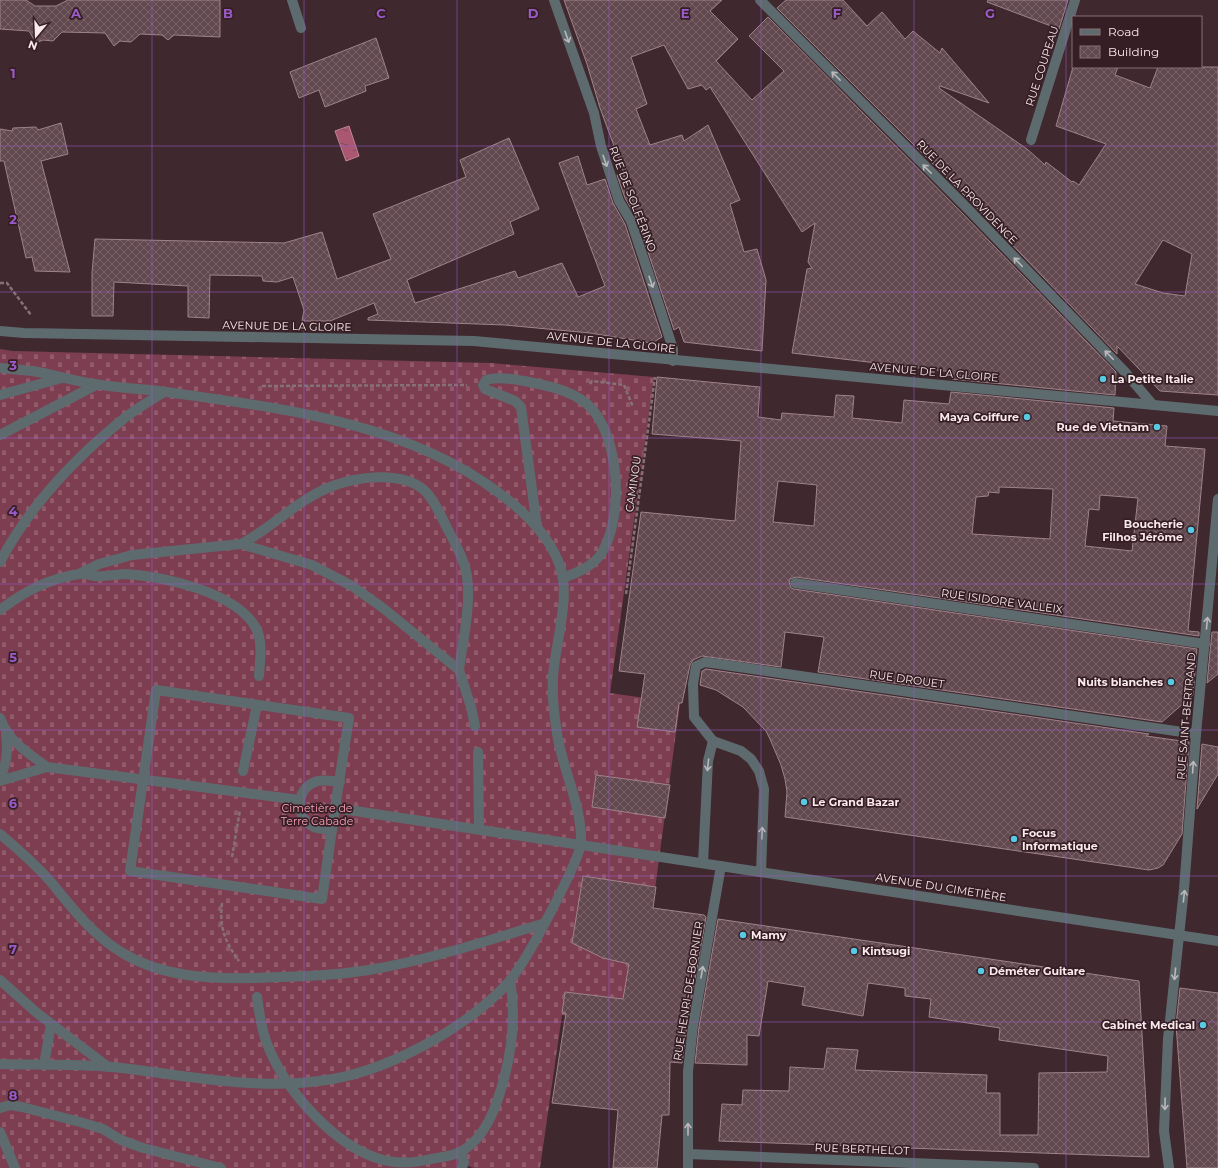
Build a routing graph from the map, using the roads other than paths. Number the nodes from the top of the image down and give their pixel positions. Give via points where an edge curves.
1 (292, 0) edge
2 (554, 0) edge
3 (760, 0) edge
4 (1075, 0) edge
5 (301, 28) dead end
6 (1030, 140) dead end
7 (0, 331) edge
8 (674, 361) junction
9 (0, 368) edge
10 (62, 378) junction
11 (96, 385) junction
12 (164, 392) junction
13 (0, 395) edge
14 (1154, 405) junction
15 (1218, 411) edge
16 (0, 435) edge
17 (1218, 499) edge
18 (537, 527) junction
19 (240, 544) junction
20 (0, 562) edge
21 (81, 573) junction
22 (563, 578) junction
23 (795, 583) dead end
24 (0, 610) edge
25 (1205, 644) junction
26 (459, 670) junction
27 (260, 676) dead end
28 (257, 705) junction
29 (0, 718) edge
30 (475, 726) dead end
31 (6, 733) junction
32 (1196, 734) junction
33 (713, 741) junction
34 (478, 752) dead end
35 (47, 767) junction
36 (243, 771) dead end
37 (0, 778) edge
38 (143, 779) junction
39 (0, 781) edge
40 (340, 782) junction
41 (300, 800) junction
42 (336, 808) junction
43 (479, 829) junction
44 (332, 830) junction
45 (0, 834) edge
46 (582, 846) junction
47 (703, 863) junction
48 (721, 866) junction
49 (761, 872) junction
50 (545, 923) junction
51 (1180, 935) junction
52 (1218, 941) edge
53 (0, 980) edge
54 (510, 980) junction
55 (257, 997) dead end
56 (51, 1024) junction
57 (0, 1064) edge
58 (44, 1065) junction
59 (108, 1067) junction
60 (287, 1083) junction
61 (0, 1108) edge
62 (0, 1132) edge
63 (460, 1152) junction
64 (688, 1154) junction
65 (920, 1166) edge
66 (15, 1168) edge
67 (221, 1168) edge
68 (462, 1168) edge
69 (688, 1168) edge
70 (1034, 1168) edge
71 (1169, 1168) edge

1 - 5 street
2 -> 8 street, RUE DE SOLFÉRINO via 594,114 601,146 619,201 631,221 657,299 673,349
14 -> 3 street, RUE DE LA PROVIDENCE via 969,210
4 - 6 street, RUE COUPEAU
7 - 8 street, AVENUE DE LA GLOIRE via 474,341
8 - 14 street, AVENUE DE LA GLOIRE
9 - 10 street
10 - 11 street
10 - 13 street
11 - 12 street
11 - 16 street
12 - 18 street via 311,415 367,429 431,452 459,465 487,484 514,504
12 - 20 street via 122,420 79,457 40,500 13,538
14 - 15 street, AVENUE DE LA GLOIRE
25 -> 17 street, RUE SAINT-BERTRAND
18 - 22 street via 553,551
18 - 22 street via 521,407 515,401 485,389 483,385 486,380 493,378 534,383 568,393 591,408 605,430 613,461 612,527 600,555 577,573
19 - 21 street via 132,555 99,564
19 - 26 street via 312,565 334,576 383,608
19 - 26 street via 314,494 330,487 375,477 415,484 431,498 458,550 467,575 468,602
21 - 24 street via 41,584
21 - 27 street via 94,576 148,576 193,587 228,602 249,618 256,628 260,647
22 - 46 street via 564,595 553,679 557,735 580,822
23 - 25 street, RUE ISIDORE VALLEIX
25 - 32 street, RUE SAINT-BERTRAND
26 - 30 street
28 - 36 street
28 - 38 street via 156,690
28 - 40 street via 349,718
29 - 31 street
31 - 35 street
31 - 37 street via 8,748
32 - 33 street, RUE DROUET via 705,662 696,666 693,684 694,717
51 -> 32 street, RUE SAINT-BERTRAND
33 -> 47 street via 708,761
49 -> 33 street via 764,789 759,771 751,759 741,751
34 - 43 street
35 - 38 street
35 - 39 street
38 - 41 street
38 - 44 street via 130,871 322,899
40 - 41 street via 314,782 303,791
40 - 42 street
41 - 44 street via 300,811 308,823 314,827
42 - 43 street, AVENUE DU CIMETIÈRE
42 - 44 street
43 - 46 street, AVENUE DU CIMETIÈRE
45 - 50 street via 36,866 73,910 102,939 127,956 182,975 266,978 369,970 448,952
46 - 47 street, AVENUE DU CIMETIÈRE
46 - 50 street
47 - 48 street, AVENUE DU CIMETIÈRE
48 - 49 street, AVENUE DU CIMETIÈRE
64 -> 48 street, RUE HENRI-DE-BORNIER via 688,1071 691,1041
49 - 51 street, AVENUE DU CIMETIÈRE
50 - 54 street via 525,960
51 - 52 street, AVENUE DU CIMETIÈRE
51 -> 71 street, RUE SAINT-BERTRAND via 1165,1084 1164,1130
53 - 56 street
54 - 60 street via 488,1003 464,1021 413,1050 362,1071 322,1081
54 - 63 street via 514,1024 503,1082 481,1134
55 - 60 street via 266,1041
56 - 58 street
56 - 59 street
57 - 58 street
58 - 59 street
59 - 60 street via 234,1082
60 - 63 street via 322,1122 360,1152 383,1160 408,1163
61 - 67 street via 10,1105 73,1120 103,1129 121,1140 143,1148
62 - 66 street
63 - 68 street via 464,1162
64 - 65 street, RUE BERTHELOT
64 - 69 street, RUE HENRI-DE-BORNIER
65 - 70 street, RUE BERTHELOT

